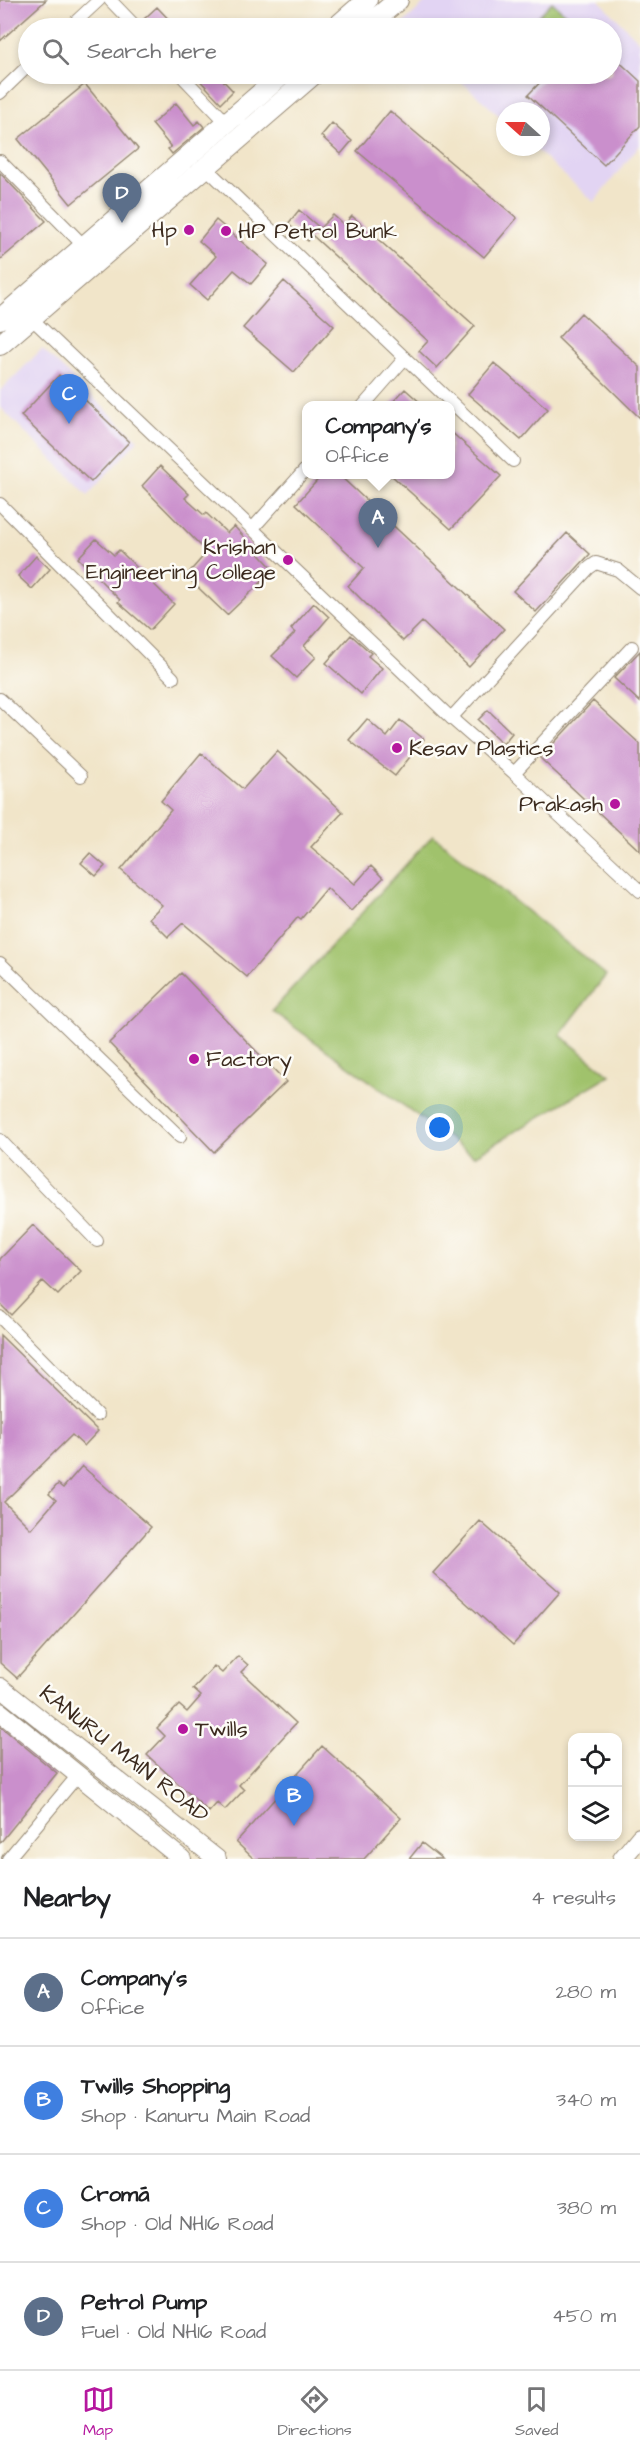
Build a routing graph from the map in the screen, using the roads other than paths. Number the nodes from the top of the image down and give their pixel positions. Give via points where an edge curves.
1 (99, 0) edge
2 (110, 0) edge
3 (368, 0) edge
4 (398, 0) edge
5 (80, 18) edge
6 (127, 18) edge
7 (346, 18) edge
8 (377, 18) edge
9 (18, 76) edge
10 (190, 84) edge
11 (270, 84) edge
12 (303, 84) edge
13 (0, 93) edge
14 (226, 122) junction
15 (0, 160) edge
16 (206, 168) junction
17 (85, 247) junction
18 (31, 318) junction
19 (0, 319) edge
20 (0, 345) edge
21 (405, 358) junction
22 (367, 401) edge
23 (450, 401) edge
24 (455, 406) edge
25 (513, 461) dead end
26 (302, 473) edge
27 (0, 504) edge
28 (253, 528) junction
29 (640, 588) edge
30 (632, 647) dead end
31 (172, 678) dead end
32 (0, 699) edge
33 (451, 718) junction
34 (514, 772) junction
35 (81, 776) dead end
36 (640, 891) edge
37 (0, 963) edge
38 (180, 1137) dead end
39 (0, 1140) edge
40 (97, 1241) dead end
41 (0, 1317) edge
42 (98, 1415) dead end
43 (0, 1687) edge
44 (0, 1712) edge
45 (78, 1774) junction
46 (640, 1837) edge
47 (8, 1859) edge
48 (182, 1859) edge
49 (217, 1859) edge
50 (622, 1859) edge

1 - 5 street
2 - 6 street
3 - 7 main road
4 - 8 main road
9 - 13 street
10 - 14 street
11 - 14 main road
12 - 16 main road
14 - 17 main road
15 - 17 street
16 - 18 main road
16 - 21 street
17 - 19 main road
18 - 20 main road
18 - 28 street
21 - 22 street
21 - 23 street
24 - 25 street
26 - 28 street
27 - 31 street
28 - 33 street
29 - 33 street via 609,566 596,563 588,568
30 - 34 street
32 - 35 street
33 - 34 street
34 - 36 street
37 - 38 street
39 - 40 street
41 - 42 street
43 - 49 main road, KANURU MAIN ROAD
44 - 45 main road, KANURU MAIN ROAD
45 - 47 street
45 - 48 main road, KANURU MAIN ROAD
46 - 50 main road

